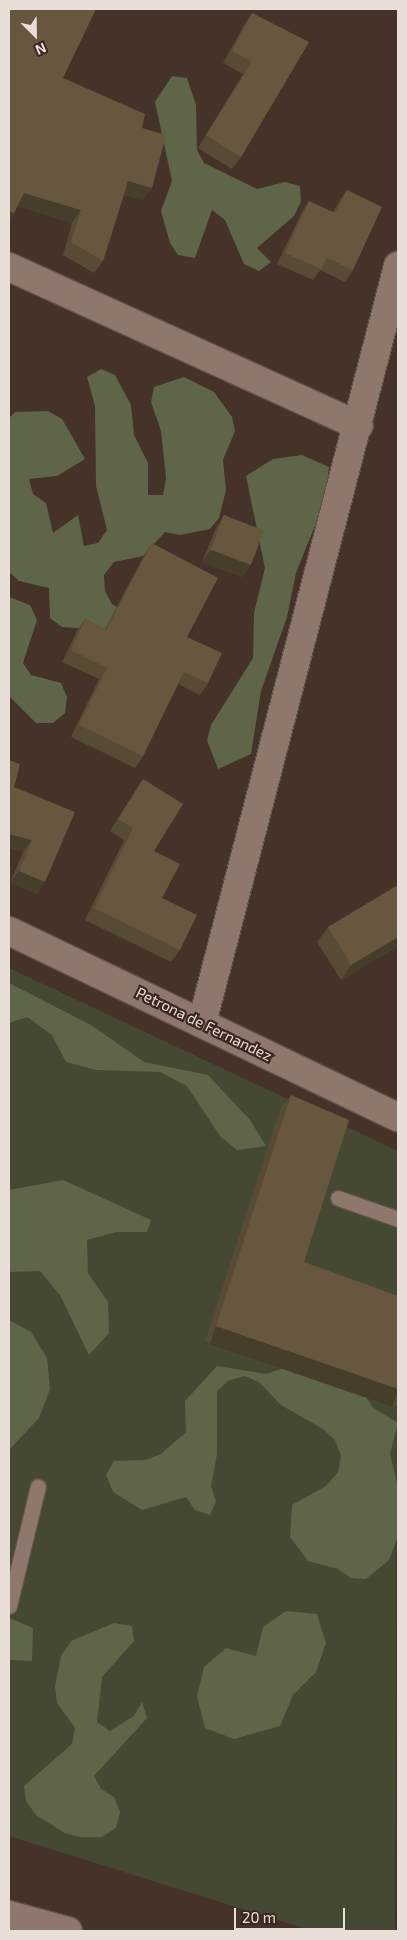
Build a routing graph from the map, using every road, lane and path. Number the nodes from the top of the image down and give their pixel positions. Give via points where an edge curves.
1 (398, 266) edge
2 (9, 267) edge
3 (359, 426) junction
4 (9, 931) edge
5 (202, 1022) junction
6 (398, 1118) edge
7 (338, 1198) dead end
8 (398, 1219) edge
9 (38, 1486) dead end
10 (9, 1606) edge
11 (11, 1921) edge
12 (68, 1931) edge

1 - 3 street
2 - 3 street
3 - 5 street
4 - 5 street, Petrona de Fernandez
5 - 6 street, Petrona de Fernandez
7 - 8 lane
9 - 10 lane
11 - 12 street

